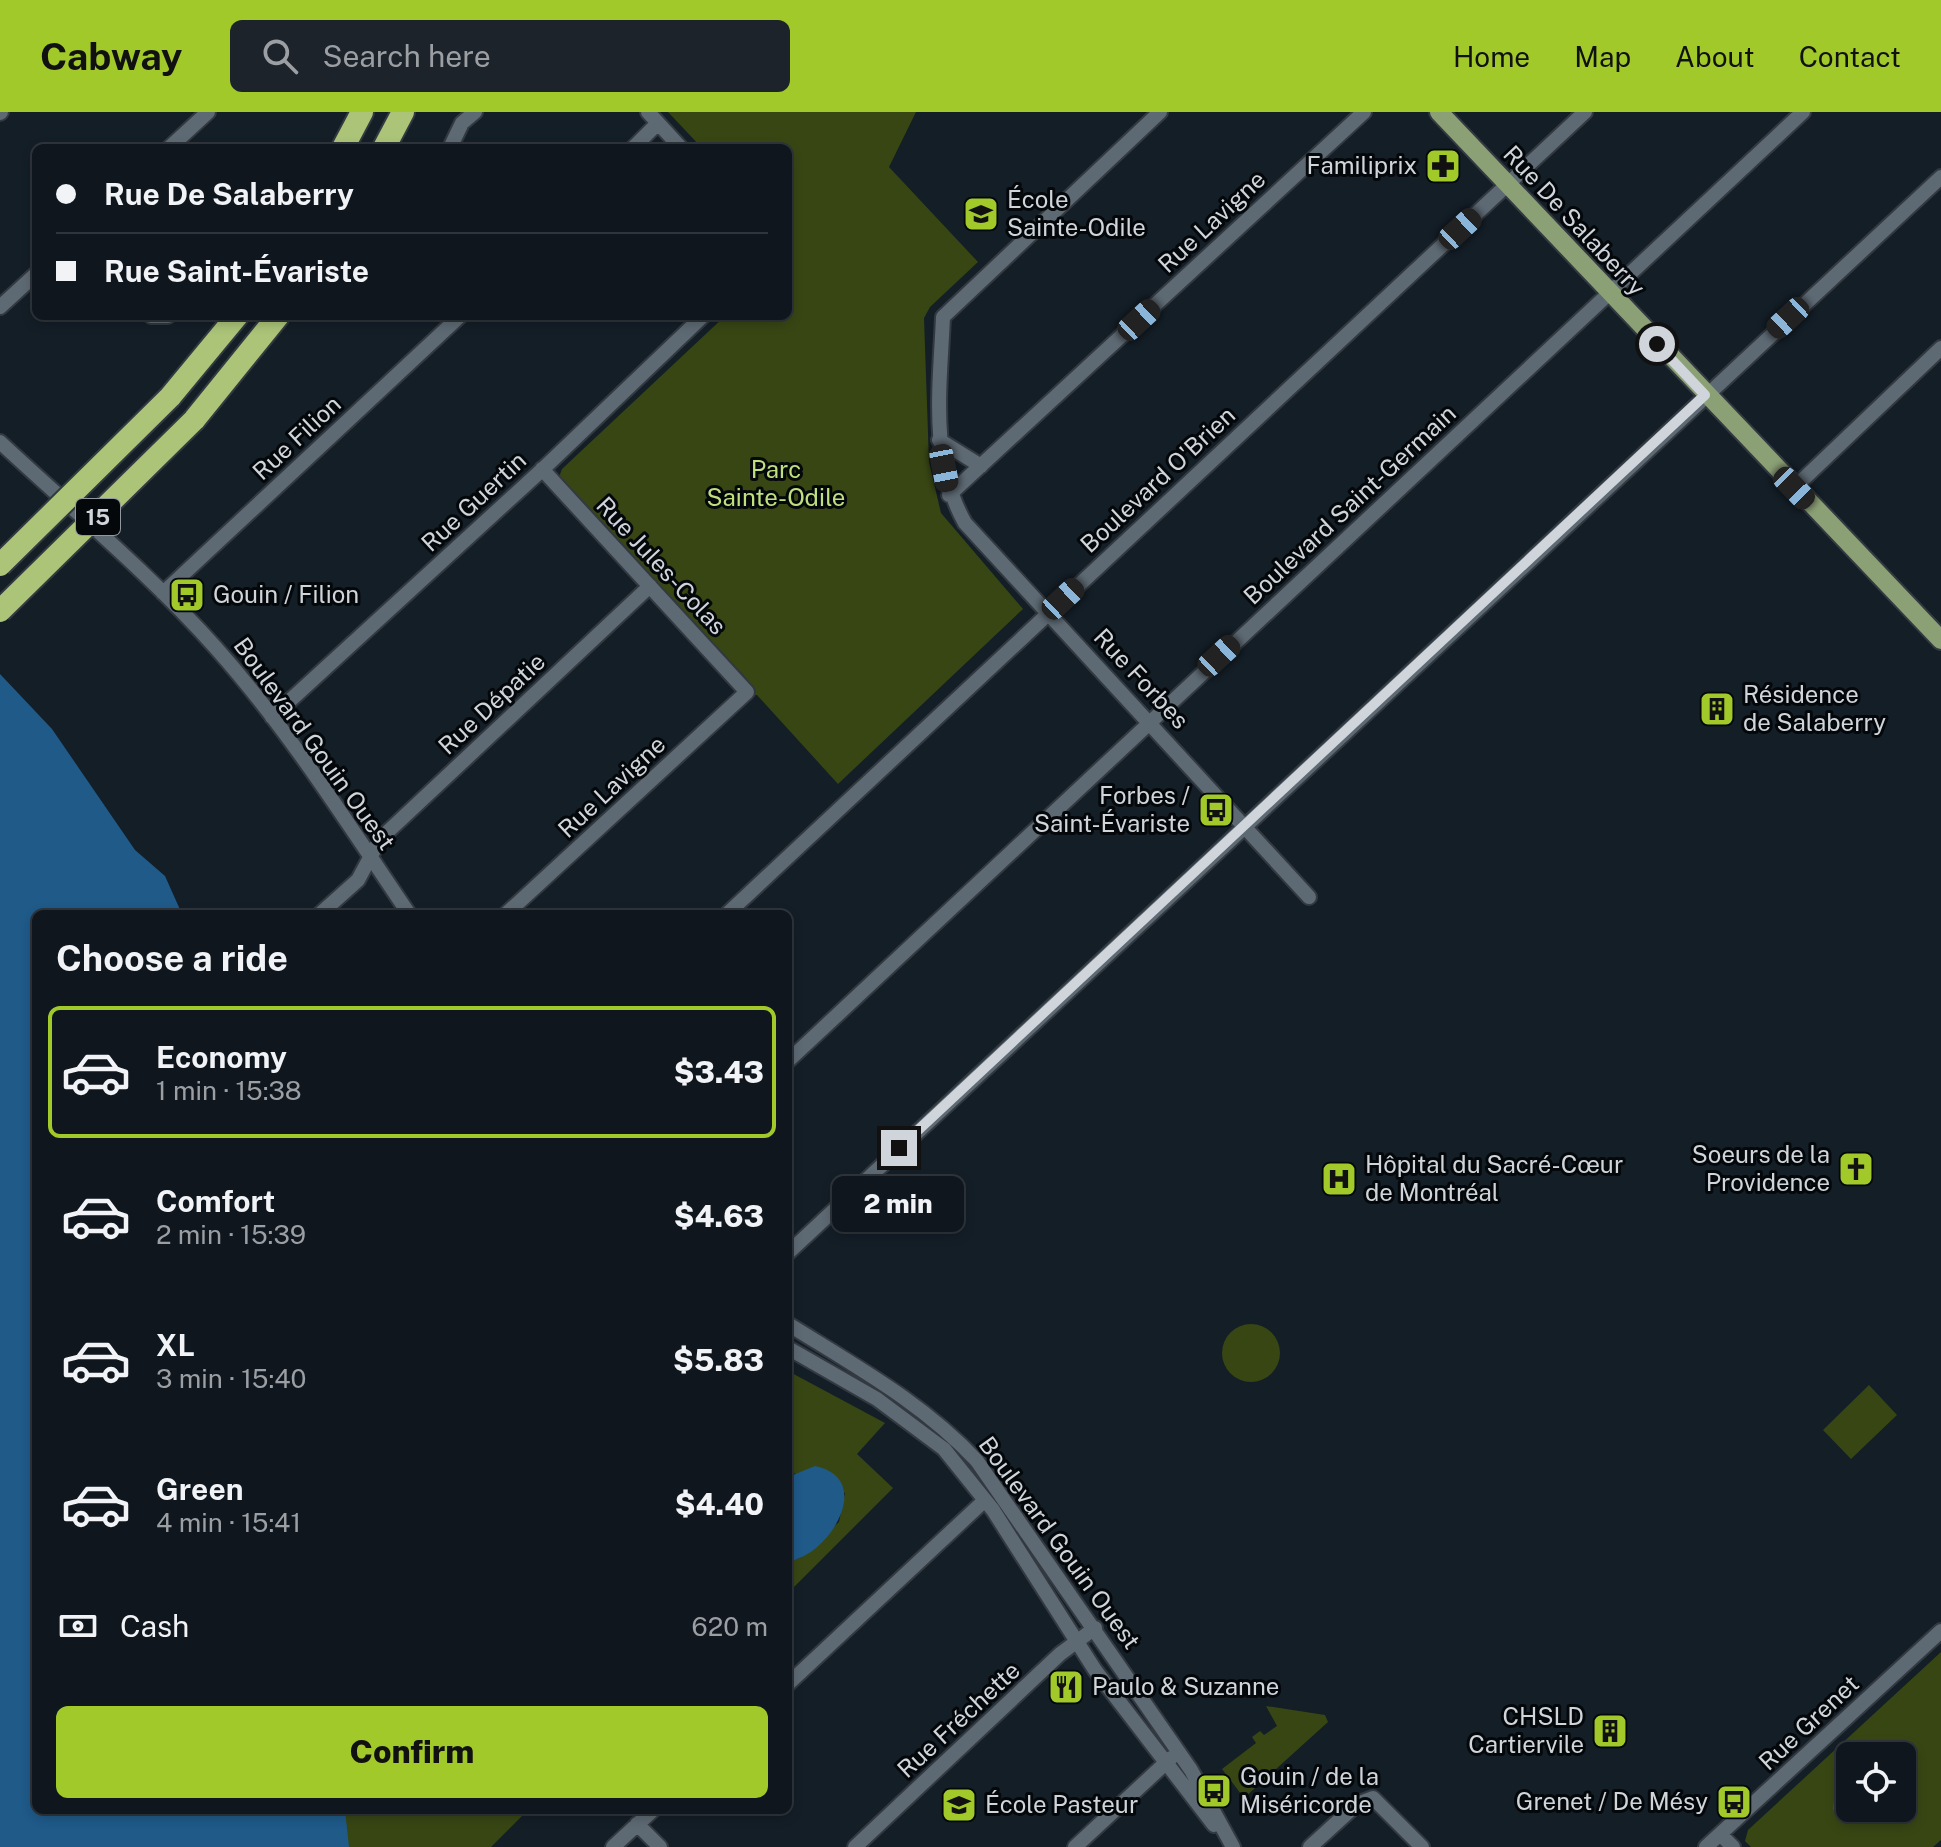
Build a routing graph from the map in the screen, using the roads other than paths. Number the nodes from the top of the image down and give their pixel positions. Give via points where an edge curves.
1 (208, 112) edge
2 (362, 112) edge
3 (403, 112) edge
4 (475, 112) edge
5 (1160, 112) edge
6 (1364, 112) edge
7 (1439, 112) edge
8 (1585, 112) edge
9 (1803, 112) edge
10 (653, 118) edge
11 (173, 144) edge
12 (345, 144) edge
13 (386, 144) edge
14 (452, 144) edge
15 (636, 144) edge
16 (677, 144) edge
17 (1941, 177) edge
18 (1507, 185) junction
19 (32, 278) edge
20 (1609, 294) junction
21 (0, 307) edge
22 (234, 320) edge
23 (275, 320) edge
24 (456, 320) edge
25 (699, 320) edge
26 (1941, 348) edge
27 (1705, 395) junction
28 (939, 440) junction
29 (0, 442) edge
30 (981, 466) junction
31 (542, 469) junction
32 (1794, 488) junction
33 (949, 495) junction
34 (0, 565) edge
35 (650, 586) junction
36 (163, 593) junction
37 (0, 611) edge
38 (1049, 613) junction
39 (1941, 640) edge
40 (747, 692) joint
41 (272, 717) junction
42 (1149, 721) junction
43 (1244, 824) junction
44 (370, 857) junction
45 (1309, 897) dead end
46 (324, 910) edge
47 (406, 910) edge
48 (510, 910) edge
49 (731, 910) edge
50 (792, 1057) edge
51 (792, 1249) edge
52 (792, 1326) edge
53 (792, 1350) edge
54 (985, 1500) junction
55 (1095, 1628) junction
56 (1941, 1631) edge
57 (1077, 1641) junction
58 (792, 1680) edge
59 (1178, 1751) junction
60 (1165, 1763) junction
61 (648, 1814) edge
62 (637, 1824) junction
63 (1720, 1834) junction
64 (613, 1847) edge
65 (660, 1847) edge
66 (855, 1847) edge
67 (1075, 1847) edge
68 (1232, 1847) edge
69 (1310, 1847) edge
70 (1422, 1847) edge
71 (1706, 1847) edge
72 (1733, 1847) edge

1 - 11 street
2 - 12 highway
3 - 13 highway
4 - 14 street via 462,123
5 - 28 street, Rue Forbes via 943,317
6 - 30 street, Rue Lavigne
7 - 18 main road, Rue De Salaberry
8 - 18 street, Boulevard O'Brien
9 - 20 street, Boulevard Saint-Germain
10 - 15 street
10 - 16 street
17 - 27 street
18 - 20 main road, Rue De Salaberry
18 - 38 street, Boulevard O'Brien
19 - 21 street
20 - 27 main road, Rue De Salaberry
20 - 42 street, Boulevard Saint-Germain
22 - 34 highway, 15, bridge via 170,397
23 - 37 highway, 15, bridge via 194,420
24 - 36 street, Rue Filion
25 - 31 street, Rue Guertin
26 - 32 street
27 - 32 main road, Rue De Salaberry
27 - 43 street
28 - 30 street
28 - 33 street, Rue Forbes
29 - 36 street, Boulevard Gouin Ouest
30 - 33 street, Rue Lavigne
31 - 35 street, Rue Jules-Colas
31 - 41 street, Rue Guertin
32 - 39 main road, Rue De Salaberry
33 - 38 street, Rue Forbes via 965,523
35 - 40 street, Rue Jules-Colas
35 - 44 street, Rue Dépatie via 380,839
36 - 41 street, Boulevard Gouin Ouest
38 - 42 street, Rue Forbes
38 - 49 street, Boulevard O'Brien
40 - 48 street, Rue Lavigne
41 - 44 street, Boulevard Gouin Ouest
42 - 43 street, Rue Forbes
42 - 50 street, Boulevard Saint-Germain
43 - 45 street, Rue Forbes
43 - 51 street
44 - 46 street, Rue Dépatie via 358,880
44 - 47 street, Boulevard Gouin Ouest
52 - 55 street, Boulevard Gouin Ouest via 902,1395 955,1438 997,1487
53 - 54 street, Boulevard Gouin Ouest via 922,1431 944,1449
54 - 57 street, Boulevard Gouin Ouest
54 - 58 street
55 - 57 street, Rue Fréchette
55 - 59 street, Boulevard Gouin Ouest
56 - 63 street, Rue Grenet
57 - 60 street, Boulevard Gouin Ouest
57 - 66 street, Rue Fréchette
59 - 60 street
59 - 68 street, Boulevard Gouin Ouest
60 - 67 street
60 - 68 street, Boulevard Gouin Ouest
61 - 62 street
62 - 64 street
62 - 65 street
63 - 71 street, Rue Grenet
63 - 72 street
69 - 70 street via 1369,1798 1379,1801

